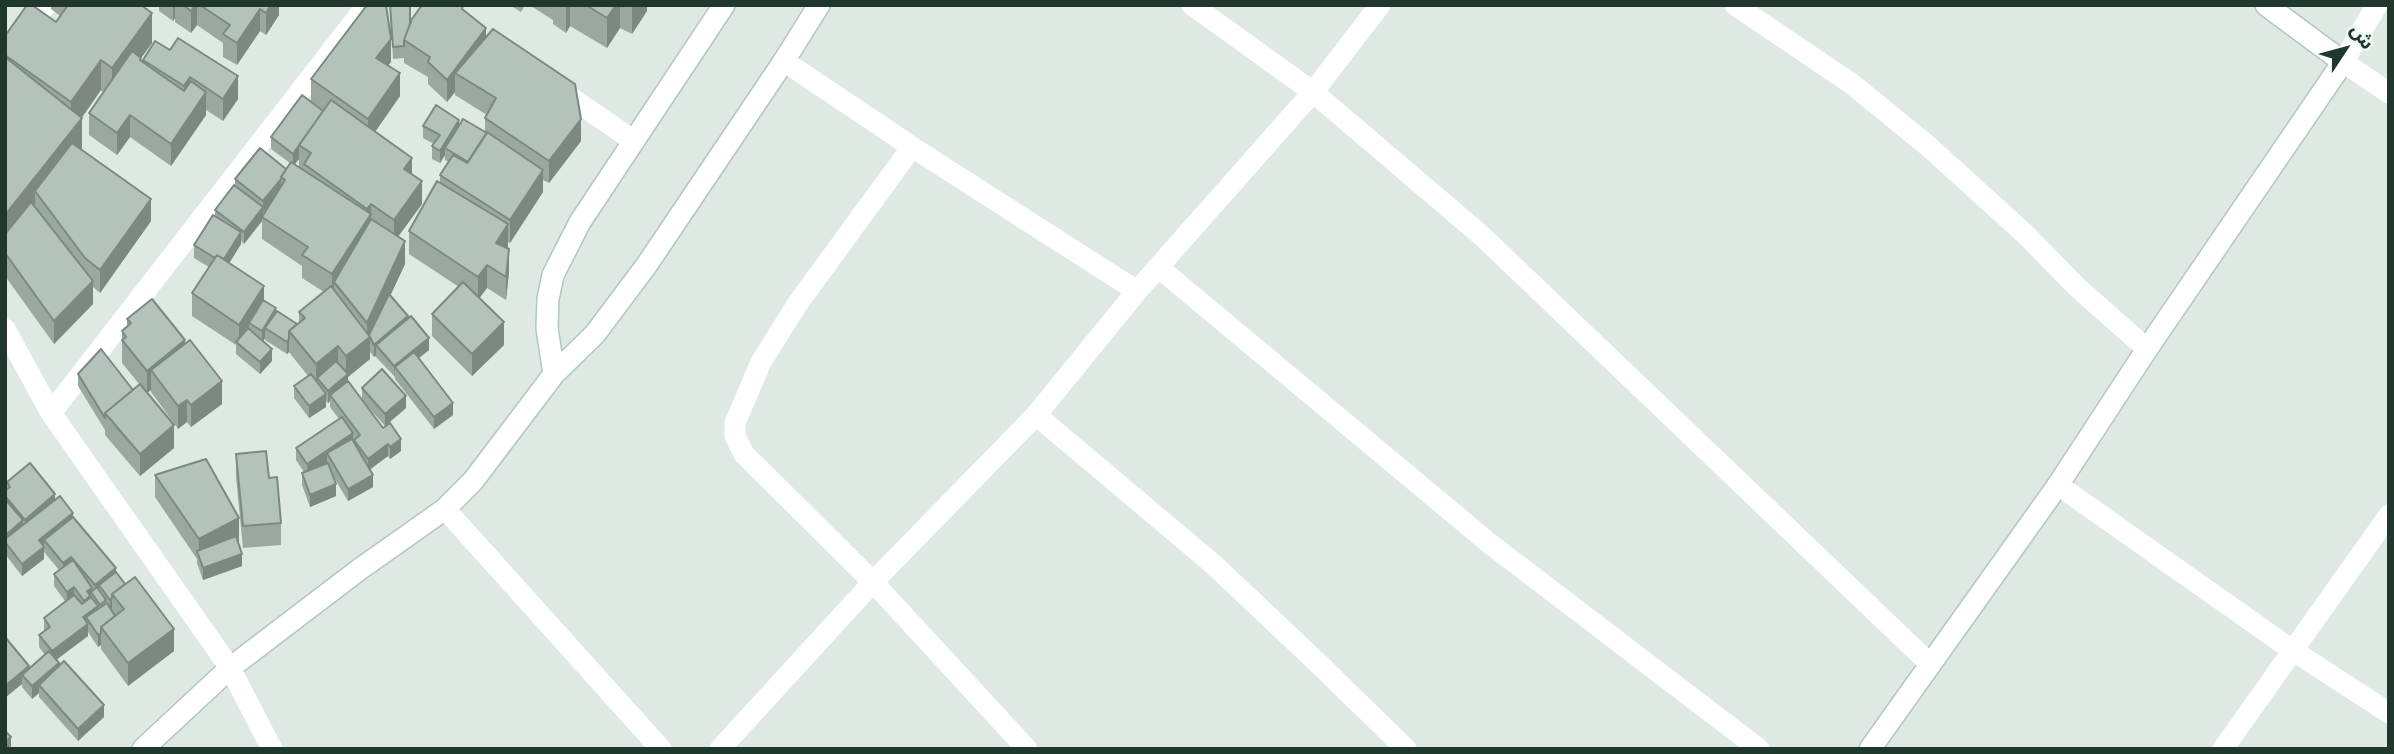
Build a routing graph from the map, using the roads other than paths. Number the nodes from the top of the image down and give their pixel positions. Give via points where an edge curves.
1 (46, 5) edge
2 (367, 5) edge
3 (724, 5) edge
4 (819, 5) edge
5 (1192, 5) edge
6 (1380, 5) edge
7 (1735, 5) edge
8 (2266, 5) edge
9 (2377, 5) edge
10 (5, 58) edge
11 (784, 61) junction
12 (2343, 62) junction
13 (536, 73) edge
14 (1313, 92) junction
15 (2389, 93) edge
16 (635, 141) junction
17 (912, 147) junction
18 (1158, 267) junction
19 (1137, 291) junction
20 (5, 329) edge
21 (2147, 349) junction
22 (554, 374) junction
23 (51, 413) junction
24 (1036, 415) junction
25 (2058, 485) junction
26 (445, 509) junction
27 (2389, 515) edge
28 (873, 582) junction
29 (2292, 650) junction
30 (1930, 663) junction
31 (230, 668) junction
32 (2389, 713) edge
33 (143, 749) edge
34 (272, 749) edge
35 (662, 749) edge
36 (720, 749) edge
37 (1027, 749) edge
38 (1406, 749) edge
39 (1759, 749) edge
40 (1870, 749) edge
41 (2223, 749) edge

1 - 10 street
2 - 23 street
3 - 16 street
4 - 11 street
5 - 14 street
6 - 14 street
7 - 21 street via 1852,84 1928,146
8 - 12 street
9 - 12 street
11 - 17 street
11 - 22 street via 646,266 595,334
12 - 15 street
12 - 21 street
13 - 16 street
14 - 18 street
14 - 30 street via 1491,244
16 - 22 street via 580,222 553,275 547,328
17 - 19 street
17 - 28 street via 798,303 761,362 735,423 735,436 744,454
18 - 19 street
18 - 39 street via 1489,543
19 - 24 street
20 - 23 street
21 - 25 street
22 - 26 street
23 - 31 street
24 - 28 street
24 - 38 street via 1213,565
25 - 29 street
25 - 30 street
26 - 31 street
26 - 35 street
27 - 29 street
28 - 36 street
28 - 37 street
29 - 32 street
29 - 41 street
30 - 40 street
31 - 33 street
31 - 34 street

